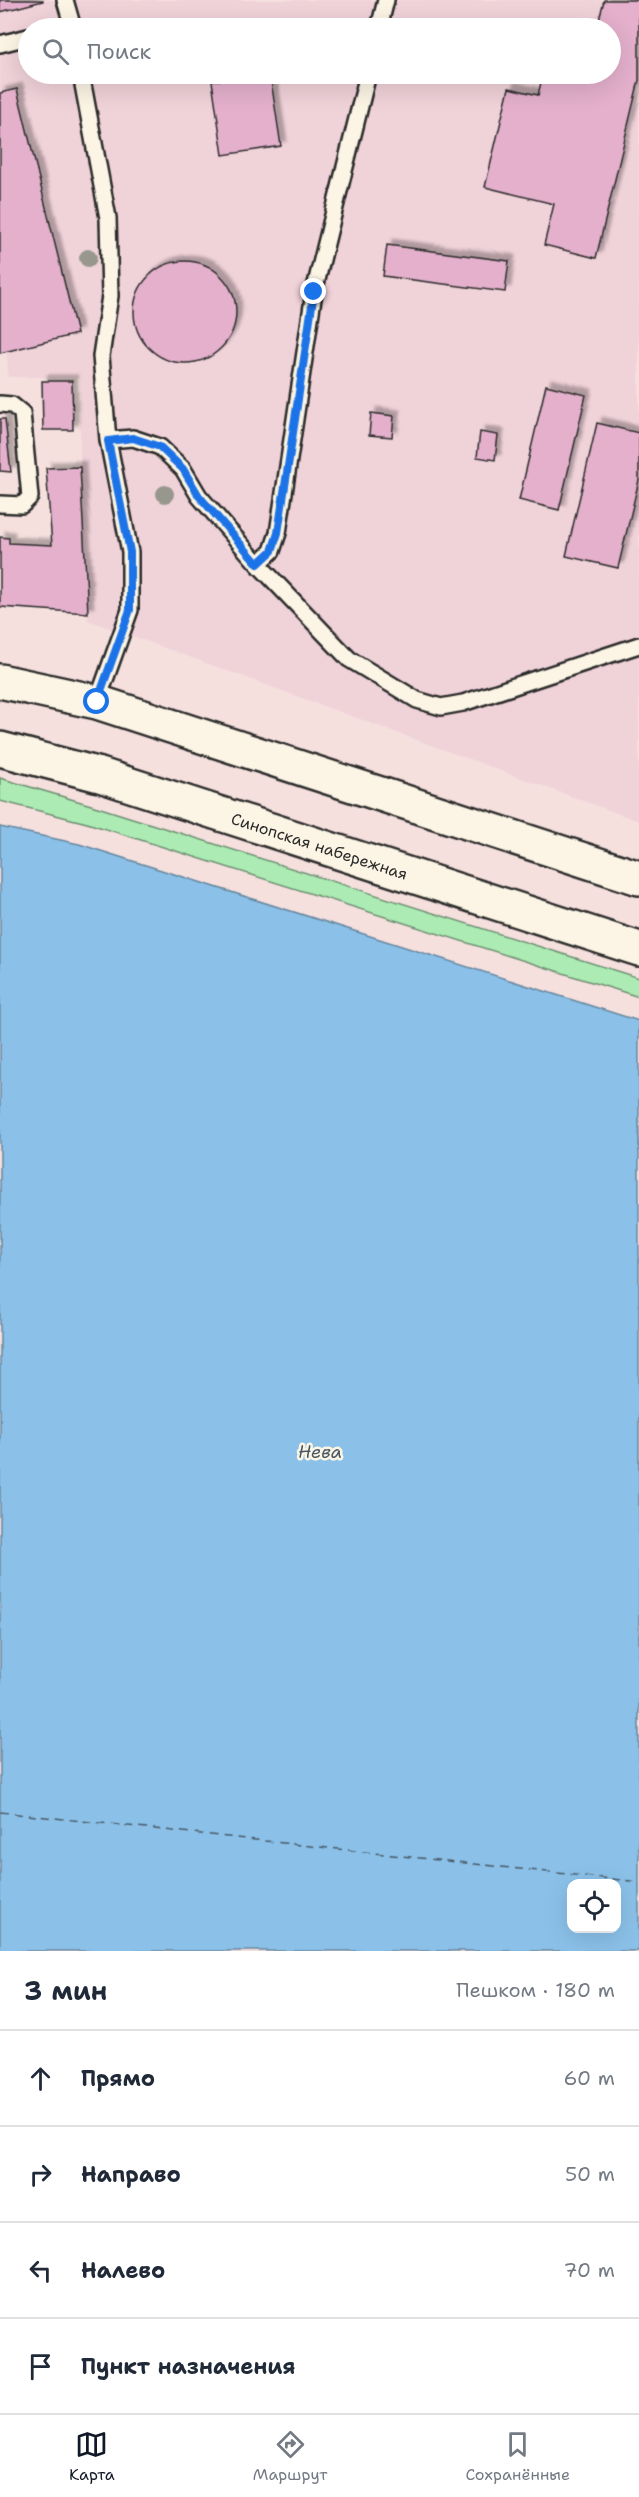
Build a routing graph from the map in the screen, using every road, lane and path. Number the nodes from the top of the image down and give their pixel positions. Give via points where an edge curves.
1 (65, 0) edge
2 (386, 0) edge
3 (68, 18) edge
4 (382, 18) edge
5 (18, 40) edge
6 (0, 44) edge
7 (83, 84) edge
8 (366, 84) edge
9 (0, 404) edge
10 (108, 441) junction
11 (0, 504) edge
12 (258, 564) junction
13 (639, 645) edge
14 (0, 681) edge
15 (97, 702) junction
16 (0, 749) edge
17 (639, 878) edge
18 (639, 949) edge

1 - 3 lane
2 - 4 lane
5 - 6 lane
7 - 10 lane via 108,218 110,296 101,356
8 - 12 lane via 314,292 278,533 272,551
9 - 11 lane via 12,405 22,413 30,497 22,505
10 - 12 lane via 133,438 160,447 183,469 199,496
10 - 15 lane via 130,552 130,610
12 - 13 lane via 350,659 417,700 441,707
14 - 15 main road
15 - 17 main road
16 - 18 main road, Синопская набережная via 100,776

